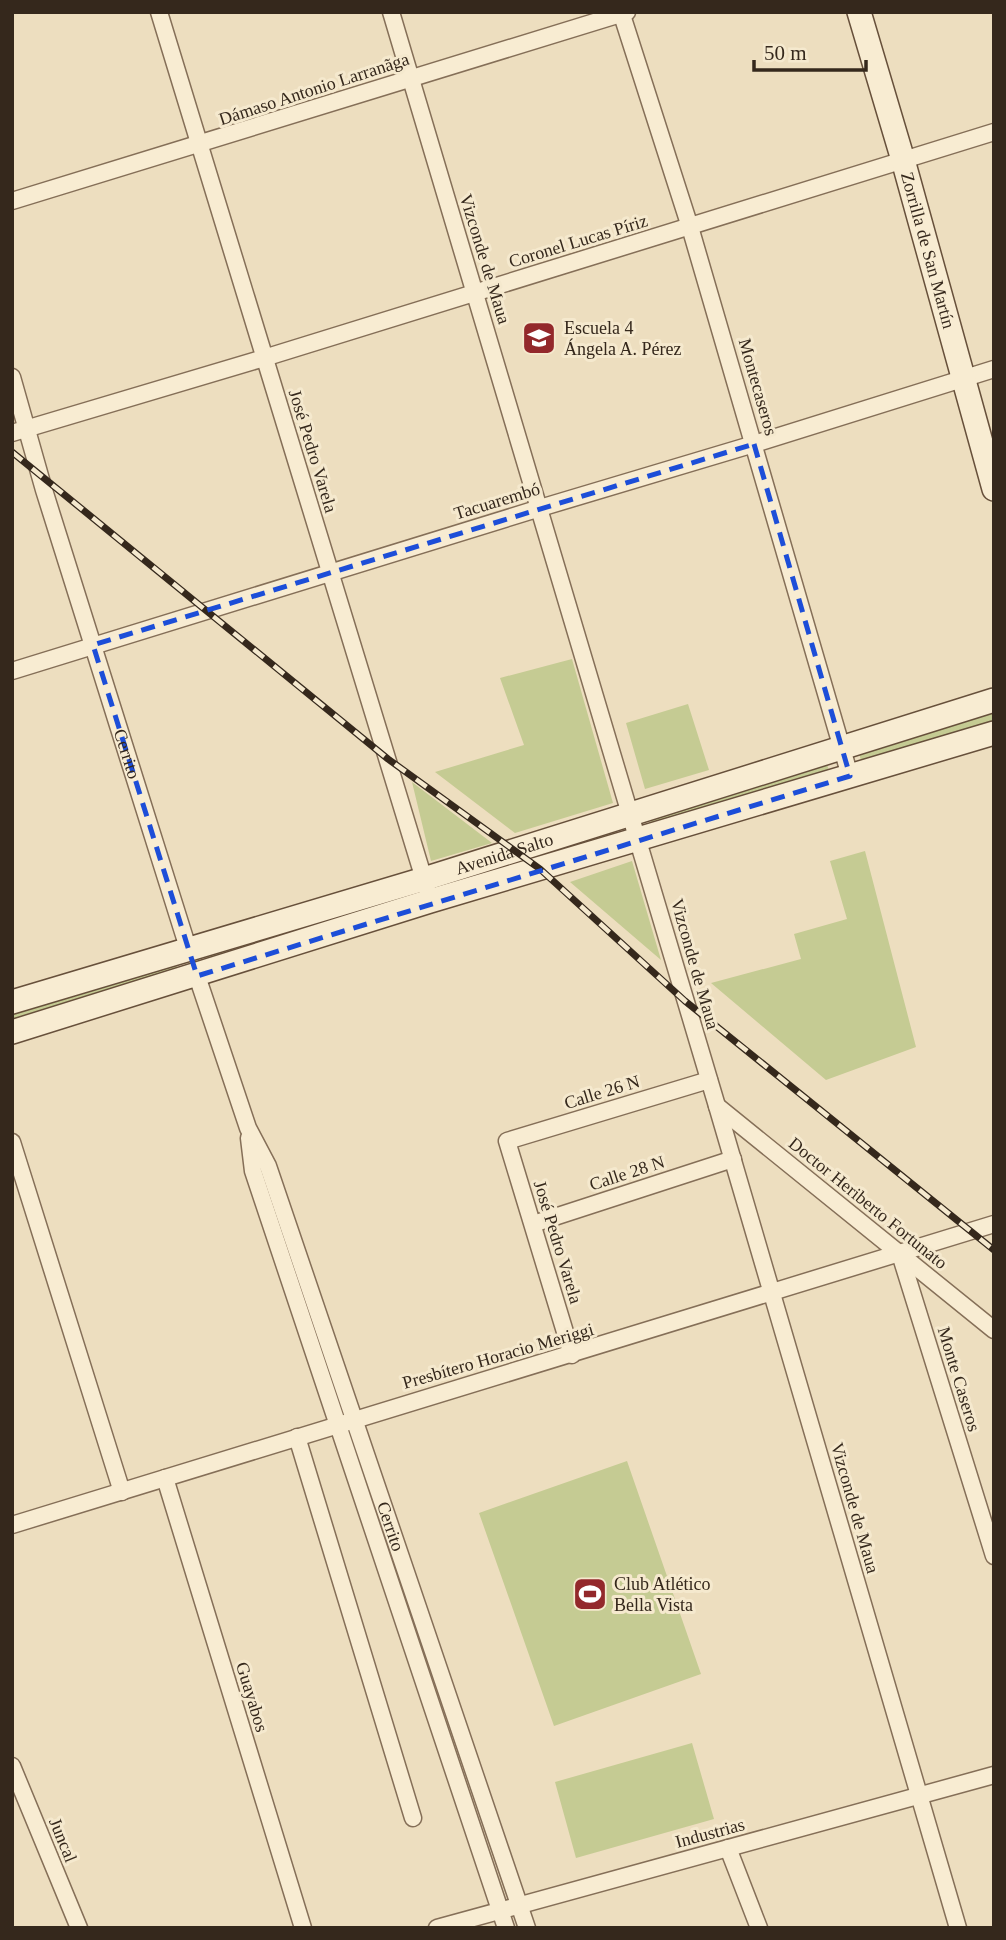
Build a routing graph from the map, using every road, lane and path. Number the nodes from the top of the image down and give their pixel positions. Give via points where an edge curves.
1 (159, 12) edge
2 (391, 12) edge
3 (859, 12) edge
4 (623, 13) edge
5 (411, 78) junction
6 (994, 132) edge
7 (200, 145) junction
8 (903, 160) junction
9 (12, 201) edge
10 (690, 227) junction
11 (475, 292) junction
12 (264, 358) junction
13 (994, 369) edge
14 (12, 377) edge
15 (964, 378) junction
16 (19, 431) edge
17 (754, 444) junction
18 (994, 489) edge
19 (540, 508) junction
20 (330, 572) junction
21 (93, 645) junction
22 (12, 671) edge
23 (994, 700) edge
24 (994, 733) edge
25 (840, 749) junction
26 (849, 776) junction
27 (630, 813) junction
28 (638, 839) junction
29 (424, 879) junction
30 (430, 901) junction
31 (188, 948) junction
32 (197, 976) junction
33 (12, 1002) edge
34 (12, 1032) edge
35 (709, 1080) junction
36 (718, 1106) junction
37 (248, 1128) junction
38 (507, 1141) joint
39 (12, 1142) edge
40 (733, 1159) junction
41 (533, 1224) junction
42 (994, 1224) edge
43 (900, 1254) junction
44 (771, 1292) junction
45 (994, 1331) edge
46 (572, 1355) junction
47 (355, 1418) junction
48 (338, 1423) junction
49 (297, 1437) junction
50 (165, 1478) junction
51 (122, 1492) junction
52 (12, 1525) edge
53 (994, 1556) edge
54 (12, 1766) edge
55 (994, 1775) edge
56 (920, 1796) junction
57 (413, 1818) dead end
58 (728, 1848) junction
59 (520, 1905) junction
60 (501, 1910) junction
61 (79, 1928) edge
62 (303, 1928) edge
63 (437, 1928) edge
64 (506, 1928) edge
65 (527, 1928) edge
66 (759, 1928) edge
67 (958, 1928) edge

1 - 7 street, José Pedro Varela
2 - 5 street, Vizconde de Maua
3 - 8 street, Zorrilla de San Martín
4 - 5 street, Dámaso Antonio Larranãga
4 - 10 street, Montecaseros
5 - 7 street, Dámaso Antonio Larranãga
5 - 11 street, Vizconde de Maua
6 - 8 street, Coronel Lucas Píriz
7 - 9 street, Dámaso Antonio Larranãga
7 - 12 street, José Pedro Varela
8 - 10 street, Coronel Lucas Píriz
8 - 15 street, Zorrilla de San Martín
10 - 11 street, Coronel Lucas Píriz
10 - 17 street, Montecaseros
11 - 12 street, Coronel Lucas Píriz
11 - 19 street, Vizconde de Maua
12 - 16 street, Coronel Lucas Píriz
12 - 20 street, José Pedro Varela
13 - 15 street, Tacuarembó
14 - 16 street, Cerrito
15 - 17 street, Tacuarembó
15 - 18 street, Zorrilla de San Martín
16 - 21 street, Cerrito
17 - 19 street, Tacuarembó
17 - 25 street, Montecaseros
19 - 20 street, Tacuarembó
19 - 27 street, Vizconde de Maua
20 - 21 street, Tacuarembó
20 - 29 street, José Pedro Varela
21 - 22 street, Tacuarembó
21 - 31 street, Cerrito
23 - 25 street, Avenida Salto
24 - 26 street, Avenida Salto
25 - 26 street, Montecaseros
25 - 27 street, Avenida Salto
26 - 28 street, Avenida Salto
27 - 28 street, Vizconde de Maua
27 - 29 street, Avenida Salto
28 - 30 street, Avenida Salto
28 - 35 street, Vizconde de Maua
29 - 30 street, José Pedro Varela
29 - 31 street, Avenida Salto
30 - 32 street, Avenida Salto
31 - 32 street, Cerrito
31 - 33 street, Avenida Salto
32 - 34 street, Avenida Salto
32 - 37 street, Cerrito
35 - 36 street, Vizconde de Maua
35 - 38 street, Calle 26 N
36 - 40 street, Vizconde de Maua
36 - 43 street, Doctor Heriberto Fortunato
37 - 47 street, Cerrito via 268,1166
37 - 48 street, Cerrito via 253,1171
38 - 41 street, José Pedro Varela
39 - 51 street
40 - 41 street, Calle 28 N
40 - 44 street, Vizconde de Maua
41 - 46 street, José Pedro Varela
42 - 43 street, Presbítero Horacio Meriggi
43 - 44 street, Presbítero Horacio Meriggi
43 - 45 street, Doctor Heriberto Fortunato
43 - 53 street, Monte Caseros
44 - 46 street, Presbítero Horacio Meriggi
44 - 56 street, Vizconde de Maua
46 - 47 street, Presbítero Horacio Meriggi
47 - 48 street, Presbítero Horacio Meriggi
47 - 59 street, Cerrito
48 - 49 street, Presbítero Horacio Meriggi
48 - 60 street, Cerrito
49 - 50 street, Presbítero Horacio Meriggi
49 - 57 street
50 - 51 street, Presbítero Horacio Meriggi
50 - 62 street, Guayabos
51 - 52 street, Presbítero Horacio Meriggi
54 - 61 street, Juncal
55 - 56 street, Industrias
56 - 58 street, Industrias
56 - 67 street, Vizconde de Maua
58 - 59 street, Industrias
58 - 66 street
59 - 60 street, Industrias
59 - 65 street, Cerrito
60 - 63 street, Industrias
60 - 64 street, Cerrito

